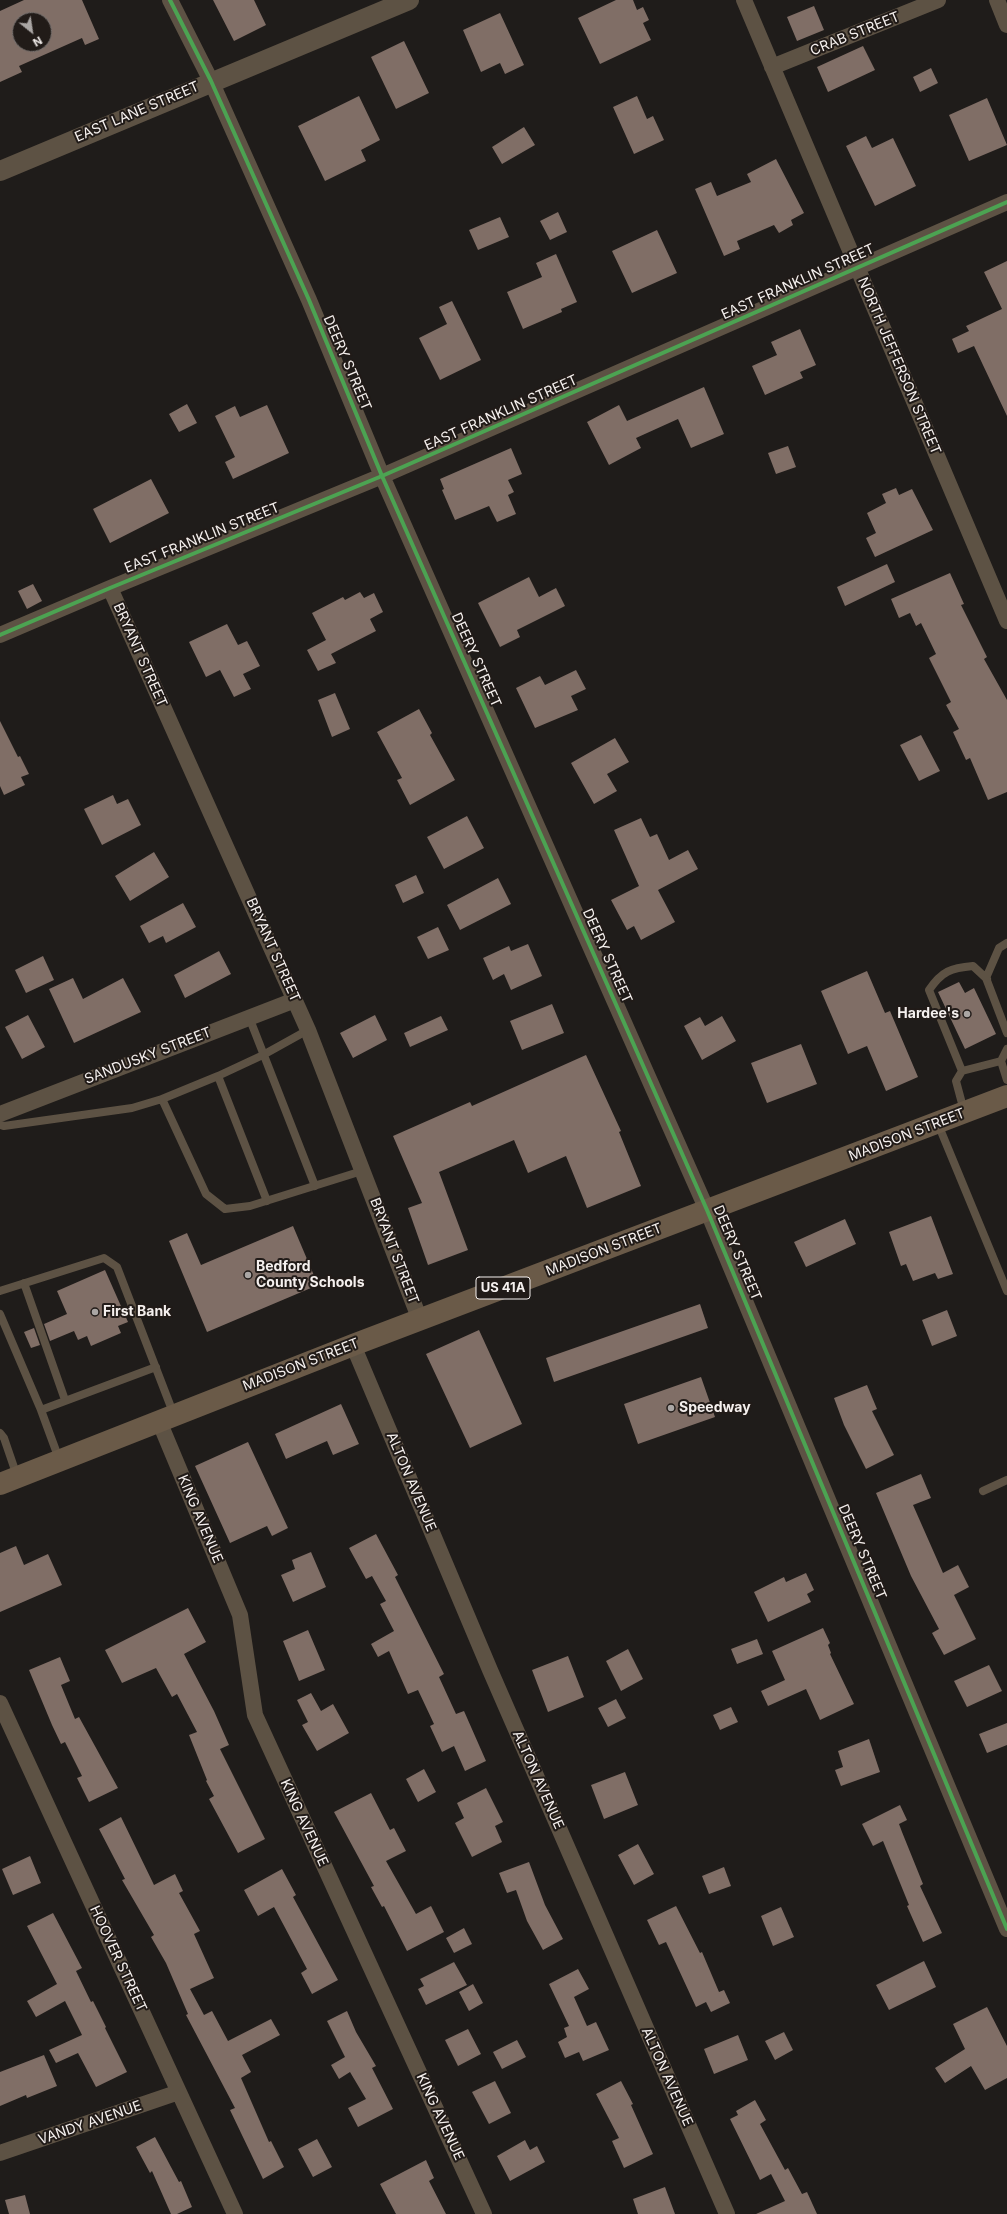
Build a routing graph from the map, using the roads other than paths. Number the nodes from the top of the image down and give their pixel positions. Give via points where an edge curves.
1 (170, 0) edge
2 (409, 0) edge
3 (744, 0) edge
4 (938, 0) edge
5 (996, 0) edge
6 (1007, 26) edge
7 (772, 67) junction
8 (211, 81) junction
9 (0, 170) edge
10 (1007, 202) edge
11 (857, 268) junction
12 (382, 476) junction
13 (110, 588) junction
14 (1007, 621) edge
15 (0, 635) edge
16 (1007, 943) edge
17 (987, 979) junction
18 (295, 1000) junction
19 (248, 1017) junction
20 (308, 1030) junction
21 (1007, 1033) edge
22 (1007, 1049) edge
23 (263, 1055) junction
24 (1001, 1061) junction
25 (962, 1071) junction
26 (218, 1076) junction
27 (1007, 1080) edge
28 (1007, 1096) edge
29 (162, 1099) junction
30 (965, 1113) junction
31 (0, 1114) edge
32 (938, 1124) junction
33 (0, 1125) edge
34 (362, 1171) junction
35 (315, 1186) junction
36 (267, 1201) junction
37 (707, 1210) junction
38 (24, 1283) junction
39 (0, 1291) edge
40 (1007, 1291) edge
41 (0, 1314) edge
42 (420, 1320) junction
43 (353, 1345) junction
44 (156, 1367) junction
45 (65, 1400) junction
46 (41, 1410) junction
47 (167, 1418) junction
48 (0, 1433) edge
49 (60, 1460) junction
50 (1007, 1480) edge
51 (9, 1481) edge
52 (983, 1491) dead end
53 (0, 1703) edge
54 (1007, 1929) edge
55 (179, 2092) junction
56 (0, 2153) edge
57 (235, 2214) edge
58 (484, 2214) edge
59 (727, 2214) edge

1 - 8 street, DEERY STREET
2 - 8 street, EAST LANE STREET
3 - 7 street, NORTH JEFFERSON STREET
4 - 7 street, CRAB STREET
5 - 6 street
7 - 11 street, NORTH JEFFERSON STREET
8 - 9 street, EAST LANE STREET
8 - 12 street, DEERY STREET via 309,300
10 - 11 street, EAST FRANKLIN STREET
11 - 12 street, EAST FRANKLIN STREET
11 - 14 street, NORTH JEFFERSON STREET
12 - 13 street, EAST FRANKLIN STREET
12 - 37 street, DEERY STREET
13 - 15 street, EAST FRANKLIN STREET
13 - 18 street, BRYANT STREET
16 - 17 lane via 999,948
17 - 21 lane
17 - 25 lane via 973,966 955,968 938,977 929,990
18 - 19 street, SANDUSKY STREET
18 - 20 street, BRYANT STREET
19 - 23 lane
19 - 31 street, SANDUSKY STREET
20 - 23 lane
20 - 34 street, BRYANT STREET
22 - 24 lane
23 - 26 lane
23 - 35 lane
24 - 25 lane
24 - 27 lane
25 - 30 lane via 956,1081
26 - 29 lane
26 - 36 lane
28 - 30 main road, MADISON STREET / US 41A
29 - 33 lane via 132,1108
29 - 36 lane via 206,1194 225,1209
30 - 32 main road, MADISON STREET / US 41A
32 - 37 main road, MADISON STREET / US 41A
32 - 40 lane
34 - 35 lane
34 - 42 street, BRYANT STREET
35 - 36 lane
37 - 42 main road, MADISON STREET / US 41A
37 - 54 street, DEERY STREET
38 - 39 lane
38 - 44 lane via 104,1258 117,1267
38 - 45 lane
41 - 46 lane
42 - 43 main road, MADISON STREET / US 41A
43 - 47 main road, MADISON STREET / US 41A
43 - 59 street, ALTON AVENUE via 490,1670
44 - 45 lane
44 - 47 lane
45 - 46 lane
46 - 49 lane
47 - 49 main road, MADISON STREET / US 41A
47 - 58 street, KING AVENUE via 240,1614 255,1715
48 - 51 lane via 4,1438
49 - 51 main road, MADISON STREET / US 41A
50 - 52 lane
53 - 55 street, HOOVER STREET
55 - 56 street, VANDY AVENUE
55 - 57 street, HOOVER STREET

